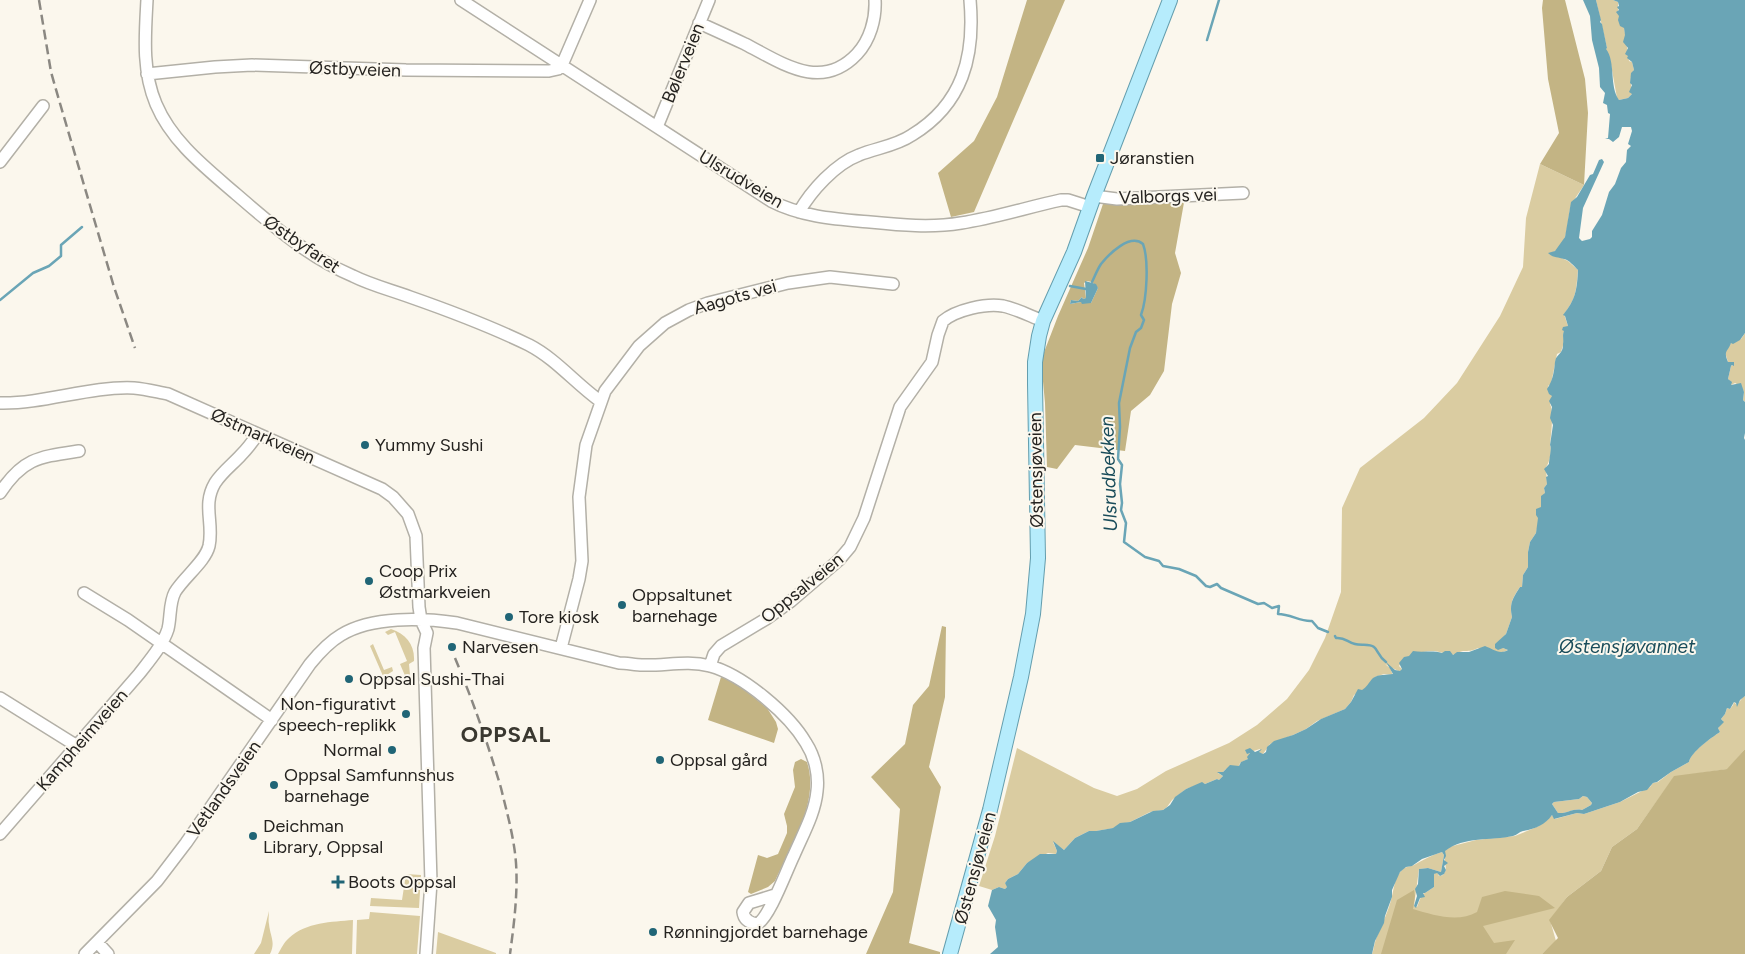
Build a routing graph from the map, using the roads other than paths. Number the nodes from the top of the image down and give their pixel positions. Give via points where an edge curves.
1 (147, 0) edge
2 (461, 0) edge
3 (590, 0) edge
4 (709, 0) edge
5 (875, 0) edge
6 (970, 0) edge
7 (1170, 0) edge
8 (700, 23) junction
9 (562, 65) junction
10 (148, 74) junction
11 (43, 106) dead end
12 (657, 127) junction
13 (0, 162) edge
14 (1243, 193) dead end
15 (1092, 202) junction
16 (799, 212) junction
17 (893, 284) dead end
18 (1044, 321) junction
19 (600, 401) junction
20 (0, 403) edge
21 (258, 434) junction
22 (79, 451) dead end
23 (0, 493) edge
24 (84, 593) dead end
25 (421, 620) junction
26 (161, 642) junction
27 (561, 648) junction
28 (710, 666) junction
29 (0, 698) edge
30 (272, 720) junction
31 (77, 746) junction
32 (0, 834) edge
33 (775, 895) dead end
34 (98, 942) junction
35 (85, 954) edge
36 (108, 954) edge
37 (426, 954) edge
38 (950, 954) edge

1 - 10 street, Østbyfaret via 145,55
2 - 9 street, Ulsrudveien
3 - 9 street
4 - 8 street, Bølerveien
5 - 8 street via 875,15 863,46 846,63 823,73 788,66
6 - 16 street via 970,49 959,85 947,104 912,136 849,160 824,180
7 - 15 main road, Østensjøveien
8 - 12 street, Bølerveien
9 - 10 street, Østbyveien via 549,71 252,65
9 - 12 street, Ulsrudveien
10 - 19 street, Østbyfaret via 156,104 181,144 294,242 354,277 479,322 530,346
11 - 13 street
12 - 16 street, Ulsrudveien via 771,201
14 - 15 street, Valborgs vei
15 - 16 street, Ulsrudveien via 1061,200 944,225 889,224
15 - 18 main road, Østensjøveien
17 - 19 street, Aagots vei via 818,278 761,289 688,310 665,323 639,346
18 - 28 street, Oppsalveien via 995,306 962,310 943,320 932,362 900,407 864,518 850,547 791,601 721,646
18 - 38 main road, Østensjøveien via 1035,362 1038,558 1033,614 992,805
19 - 27 street, Aagots vei via 582,470 579,505 582,561
20 - 21 street, Østmarkveien via 118,388 150,390 168,394
21 - 25 street, Østmarkveien via 382,489 401,505 416,536
21 - 26 street, Kampheimveien via 223,473 210,493 208,549 176,591 168,628
22 - 23 street via 28,462
24 - 26 street
25 - 27 street via 457,623
25 - 30 street, Vetlandsveien via 375,623 340,636 310,664
25 - 37 street, Østmarkveien via 417,633 424,648 431,882
26 - 30 street
26 - 31 street, Kampheimveien via 139,674
27 - 28 street via 620,663 681,662
28 - 33 street via 732,674 761,695 800,733 815,763 817,790 814,808
29 - 31 street
30 - 34 street, Vetlandsveien via 157,881
31 - 32 street, Kampheimveien
34 - 35 street, Vetlandsveien
34 - 36 street

